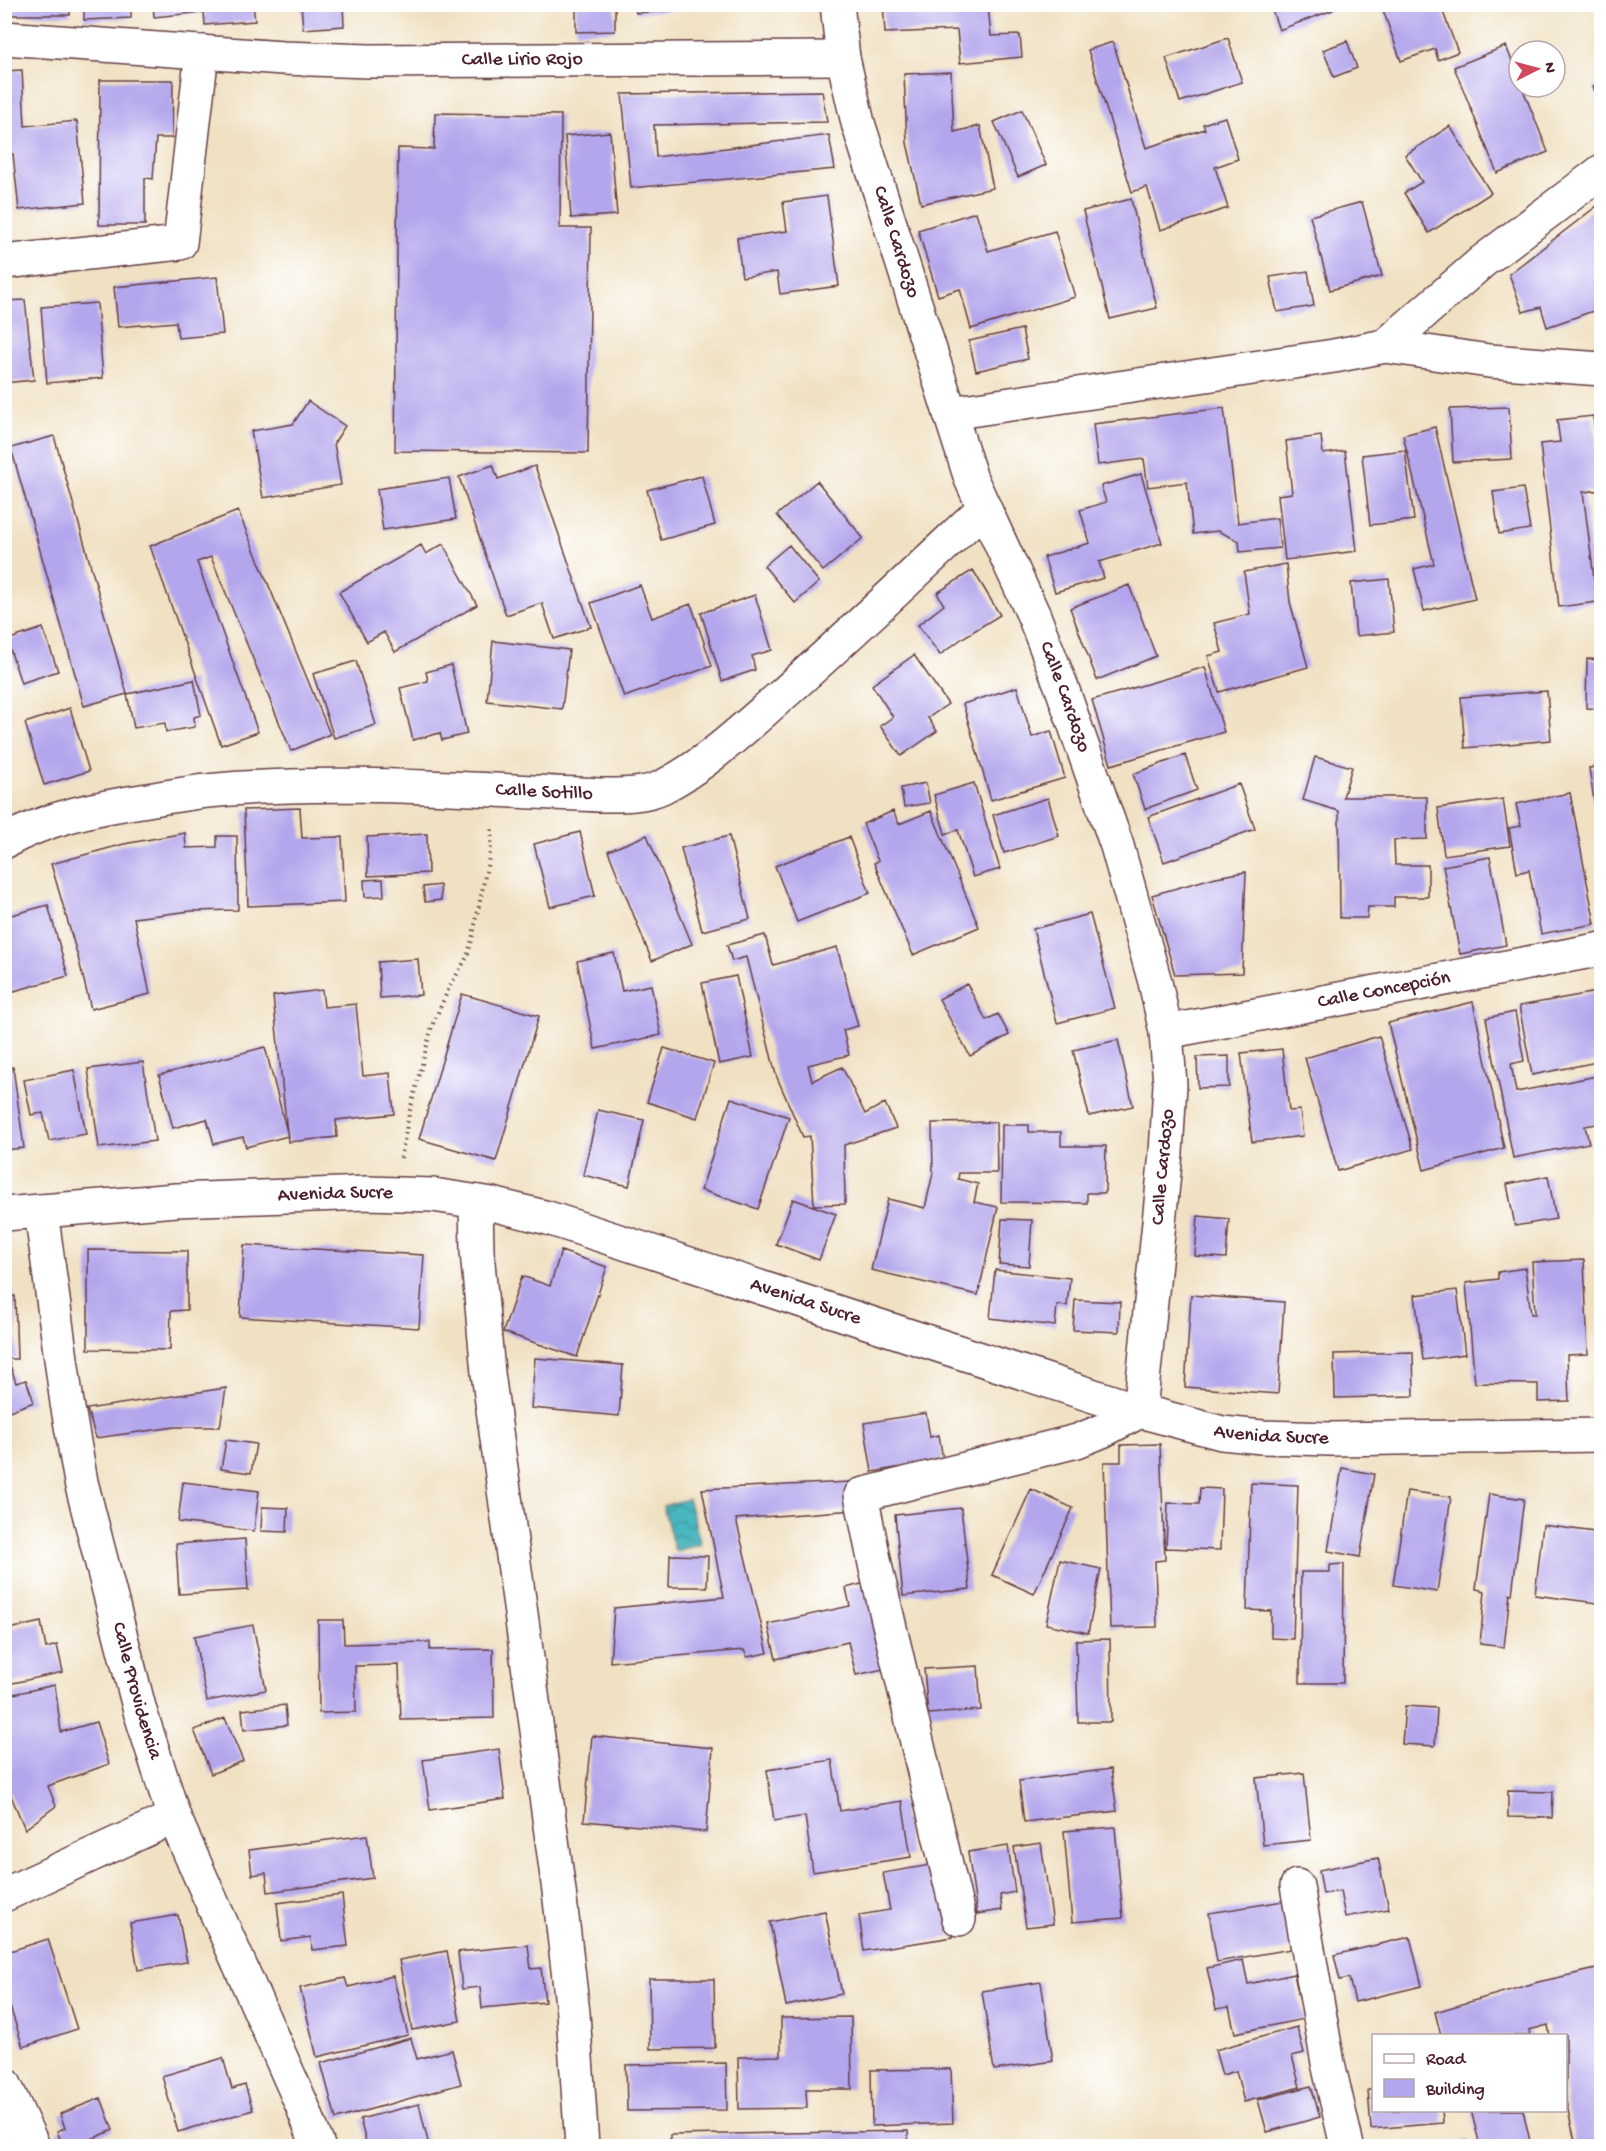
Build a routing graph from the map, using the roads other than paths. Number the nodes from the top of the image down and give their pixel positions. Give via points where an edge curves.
1 (837, 4) edge
2 (4, 38) edge
3 (202, 52) junction
4 (843, 58) junction
5 (1602, 171) edge
6 (4, 262) edge
7 (1385, 346) junction
8 (1602, 369) edge
9 (950, 413) junction
10 (984, 508) junction
11 (4, 842) edge
12 (1602, 949) edge
13 (1166, 1032) junction
14 (476, 1202) junction
15 (41, 1211) junction
16 (4, 1214) edge
17 (1140, 1411) junction
18 (1602, 1435) edge
19 (174, 1817) junction
20 (1297, 1886) dead end
21 (4, 1895) edge
22 (958, 1919) dead end
23 (4, 2083) edge
24 (33, 2146) edge
25 (318, 2146) edge
26 (582, 2146) edge
27 (1347, 2146) edge

1 - 4 street, Calle Cardozo
2 - 3 street, Calle Lirio Rojo
3 - 4 street, Calle Lirio Rojo via 369,61
3 - 6 street via 180,243
4 - 9 street, Calle Cardozo via 858,123
5 - 7 street via 1484,261
7 - 8 street via 1489,361
7 - 9 street
9 - 10 street, Calle Cardozo
10 - 11 street, Calle Sotillo via 731,740 660,788 628,795 343,785 206,791 114,805 61,818
10 - 13 street, Calle Cardozo via 1062,687 1117,846
12 - 13 street, Calle Concepción
13 - 17 street, Calle Cardozo via 1170,1084 1166,1153
14 - 15 street, Avenida Sucre via 397,1194 176,1200
14 - 17 street, Avenida Sucre via 548,1218
14 - 26 street via 488,1373 559,1891
15 - 16 street, Avenida Sucre
15 - 19 street, Calle Providencia via 81,1482 140,1711
17 - 18 street, Avenida Sucre via 1222,1433 1262,1437
17 - 22 street via 1077,1441 861,1495
19 - 21 street
19 - 25 street, Calle Providencia
20 - 27 street
23 - 24 street

